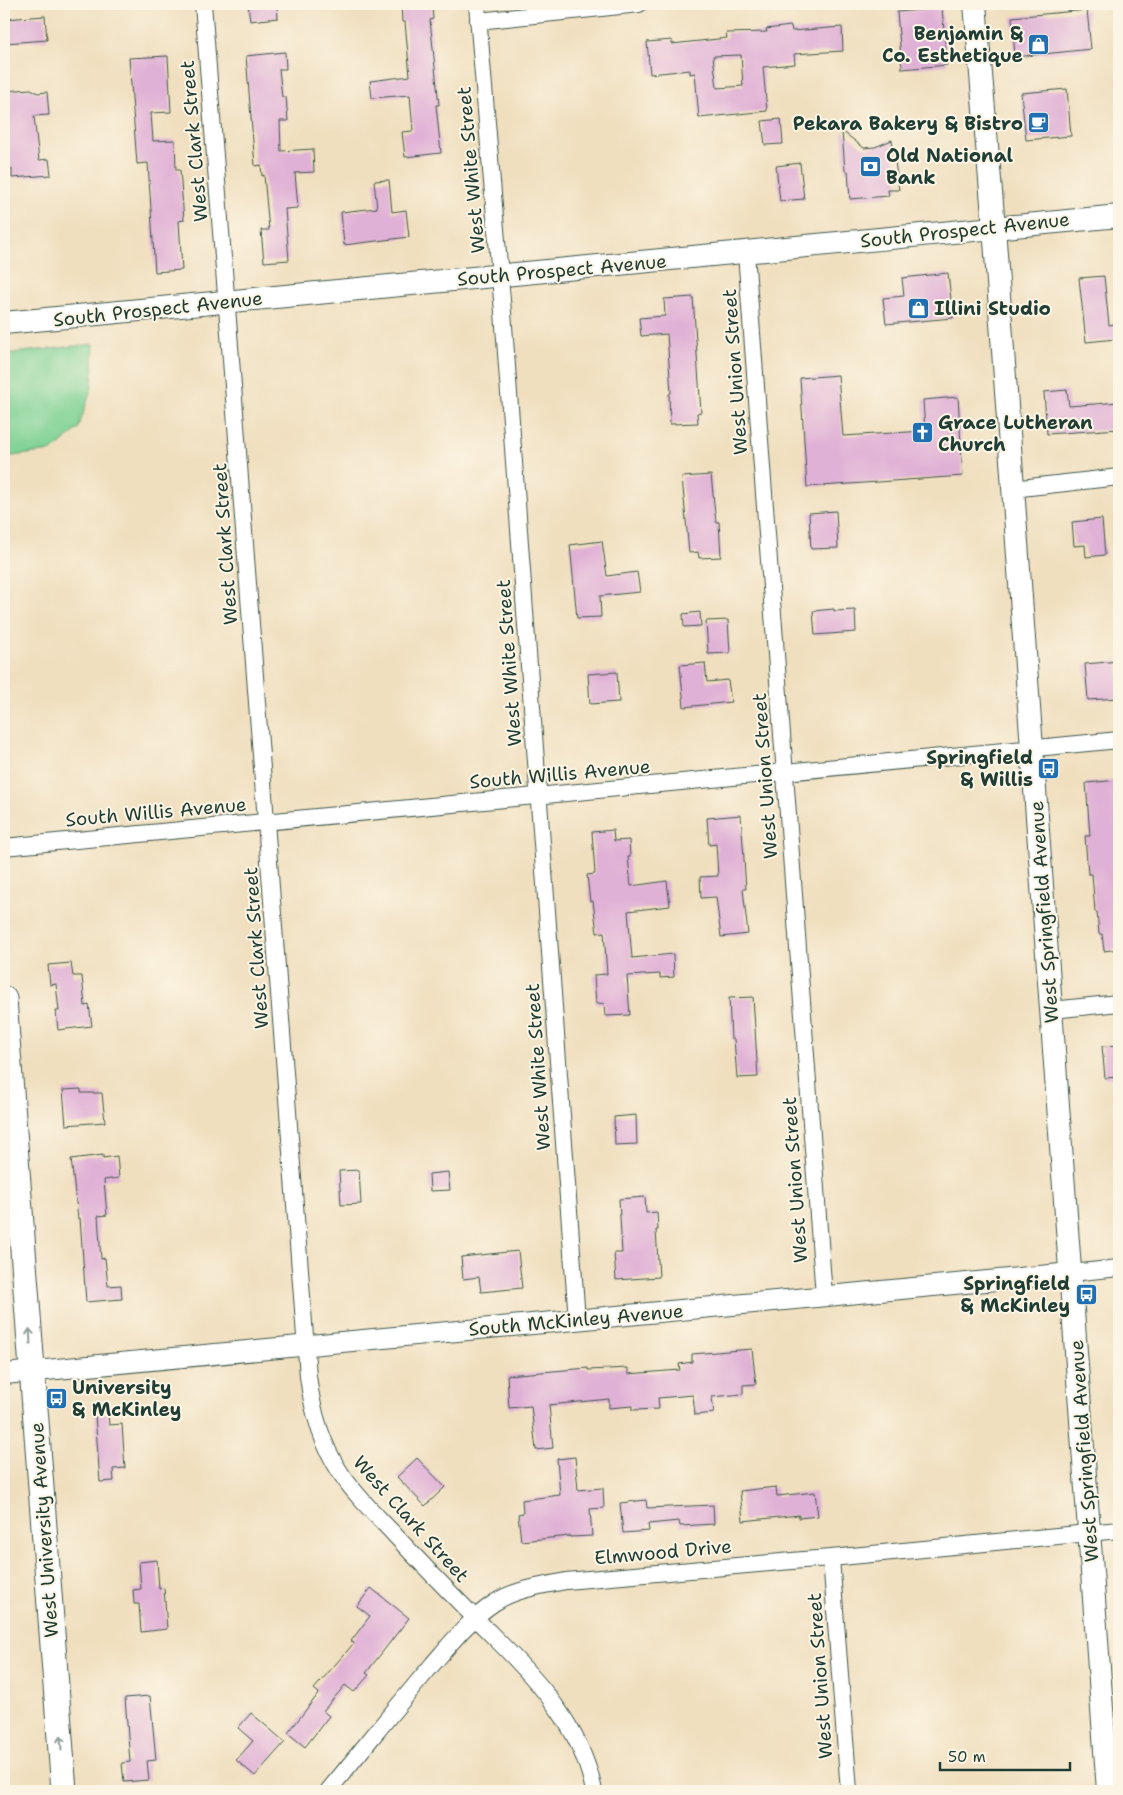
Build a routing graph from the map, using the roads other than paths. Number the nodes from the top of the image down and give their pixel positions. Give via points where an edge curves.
1 (202, 4) edge
2 (477, 4) edge
3 (639, 4) edge
4 (975, 4) edge
5 (478, 21) junction
6 (1119, 216) edge
7 (994, 227) junction
8 (746, 253) junction
9 (500, 276) junction
10 (227, 302) junction
11 (4, 324) edge
12 (1119, 478) edge
13 (1012, 489) junction
14 (1119, 740) edge
15 (1032, 748) junction
16 (785, 772) junction
17 (539, 796) junction
18 (266, 822) junction
19 (4, 847) edge
20 (4, 999) edge
21 (1119, 1003) edge
22 (1052, 1010) junction
23 (1119, 1268) edge
24 (1071, 1273) junction
25 (824, 1296) junction
26 (577, 1320) junction
27 (306, 1346) junction
28 (32, 1371) junction
29 (4, 1374) edge
30 (1119, 1530) edge
31 (1089, 1533) junction
32 (831, 1558) junction
33 (475, 1618) junction
34 (64, 1791) edge
35 (328, 1791) edge
36 (594, 1791) edge
37 (849, 1791) edge
38 (1108, 1791) edge

1 - 10 street, West Clark Street
2 - 5 street, West White Street
3 - 5 street
4 - 7 main road, West Springfield Avenue
5 - 9 street, West White Street
6 - 7 main road, South Prospect Avenue
7 - 8 main road, South Prospect Avenue
7 - 13 main road, West Springfield Avenue
8 - 9 main road, South Prospect Avenue
8 - 16 street, West Union Street
9 - 10 main road, South Prospect Avenue
9 - 17 street, West White Street
10 - 11 main road, South Prospect Avenue
10 - 18 street, West Clark Street
12 - 13 street
13 - 15 main road, West Springfield Avenue
14 - 15 street, South Willis Avenue
15 - 16 street, South Willis Avenue
15 - 22 main road, West Springfield Avenue
16 - 17 street, South Willis Avenue
16 - 25 street, West Union Street
17 - 18 street, South Willis Avenue
17 - 26 street, West White Street
18 - 19 street, South Willis Avenue
18 - 27 street, West Clark Street
28 -> 20 main road, West University Avenue
21 - 22 street
22 - 24 main road, West Springfield Avenue
23 - 24 street, South McKinley Avenue
24 - 25 street, South McKinley Avenue
24 - 31 main road, West Springfield Avenue
25 - 26 street, South McKinley Avenue
26 - 27 street, South McKinley Avenue
27 - 28 street, South McKinley Avenue
27 - 33 street, West Clark Street via 309,1388 316,1420 340,1472
28 - 29 street, South McKinley Avenue
34 -> 28 main road, West University Avenue
30 - 31 street, Elmwood Drive
31 - 32 street, Elmwood Drive
31 - 38 main road, West Springfield Avenue
32 - 33 street, Elmwood Drive via 537,1586 494,1603
32 - 37 street, West Union Street
33 - 35 street, Elmwood Drive
33 - 36 street, West Clark Street via 549,1694 582,1752

